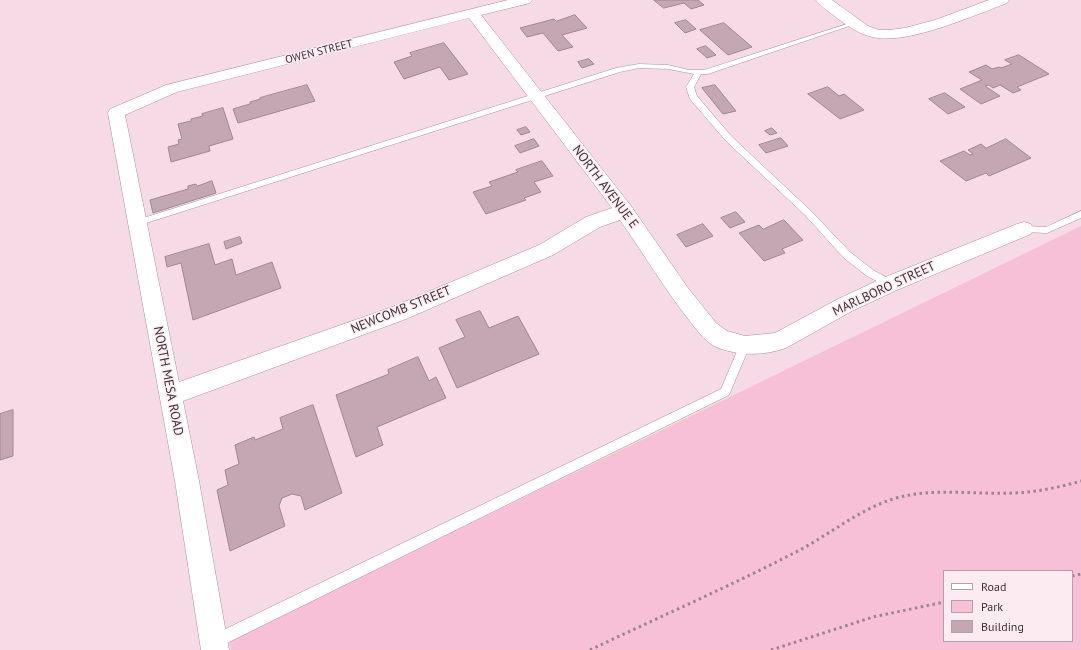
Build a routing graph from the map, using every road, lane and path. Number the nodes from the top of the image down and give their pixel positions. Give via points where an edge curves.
1 (525, 0) edge
2 (823, 0) edge
3 (1002, 0) edge
4 (473, 14) junction
5 (855, 23) junction
6 (699, 72) junction
7 (536, 96) junction
8 (116, 113) joint
9 (624, 211) junction
10 (1081, 214) edge
11 (137, 223) junction
12 (1024, 229) joint
13 (890, 284) junction
14 (745, 345) junction
15 (171, 395) junction
16 (1081, 481) edge
17 (943, 602) edge
18 (215, 646) edge
19 (590, 650) edge
20 (771, 650) edge

1 - 4 street, OWEN STREET
2 - 5 street
3 - 5 street via 895,34 878,34
4 - 7 street, NORTH AVENUE E
4 - 8 street, OWEN STREET via 172,88
5 - 6 lane
6 - 7 lane via 639,66
6 - 13 lane via 690,86 693,97 730,139 808,213 847,255 870,273
7 - 9 street, NORTH AVENUE E
7 - 11 lane
8 - 11 street, NORTH MESA ROAD
9 - 14 street, NORTH AVENUE E via 681,294 709,329 721,339
9 - 15 street, NEWCOMB STREET via 593,222 546,250 399,313
10 - 12 lane via 1047,230
11 - 15 street, NORTH MESA ROAD
12 - 13 street, MARLBORO STREET
13 - 14 street, MARLBORO STREET via 778,342
14 - 18 lane via 725,392
15 - 18 street, NORTH MESA ROAD
16 - 19 path via 1026,492 937,492 912,494 890,500 792,554
17 - 20 path via 873,618

